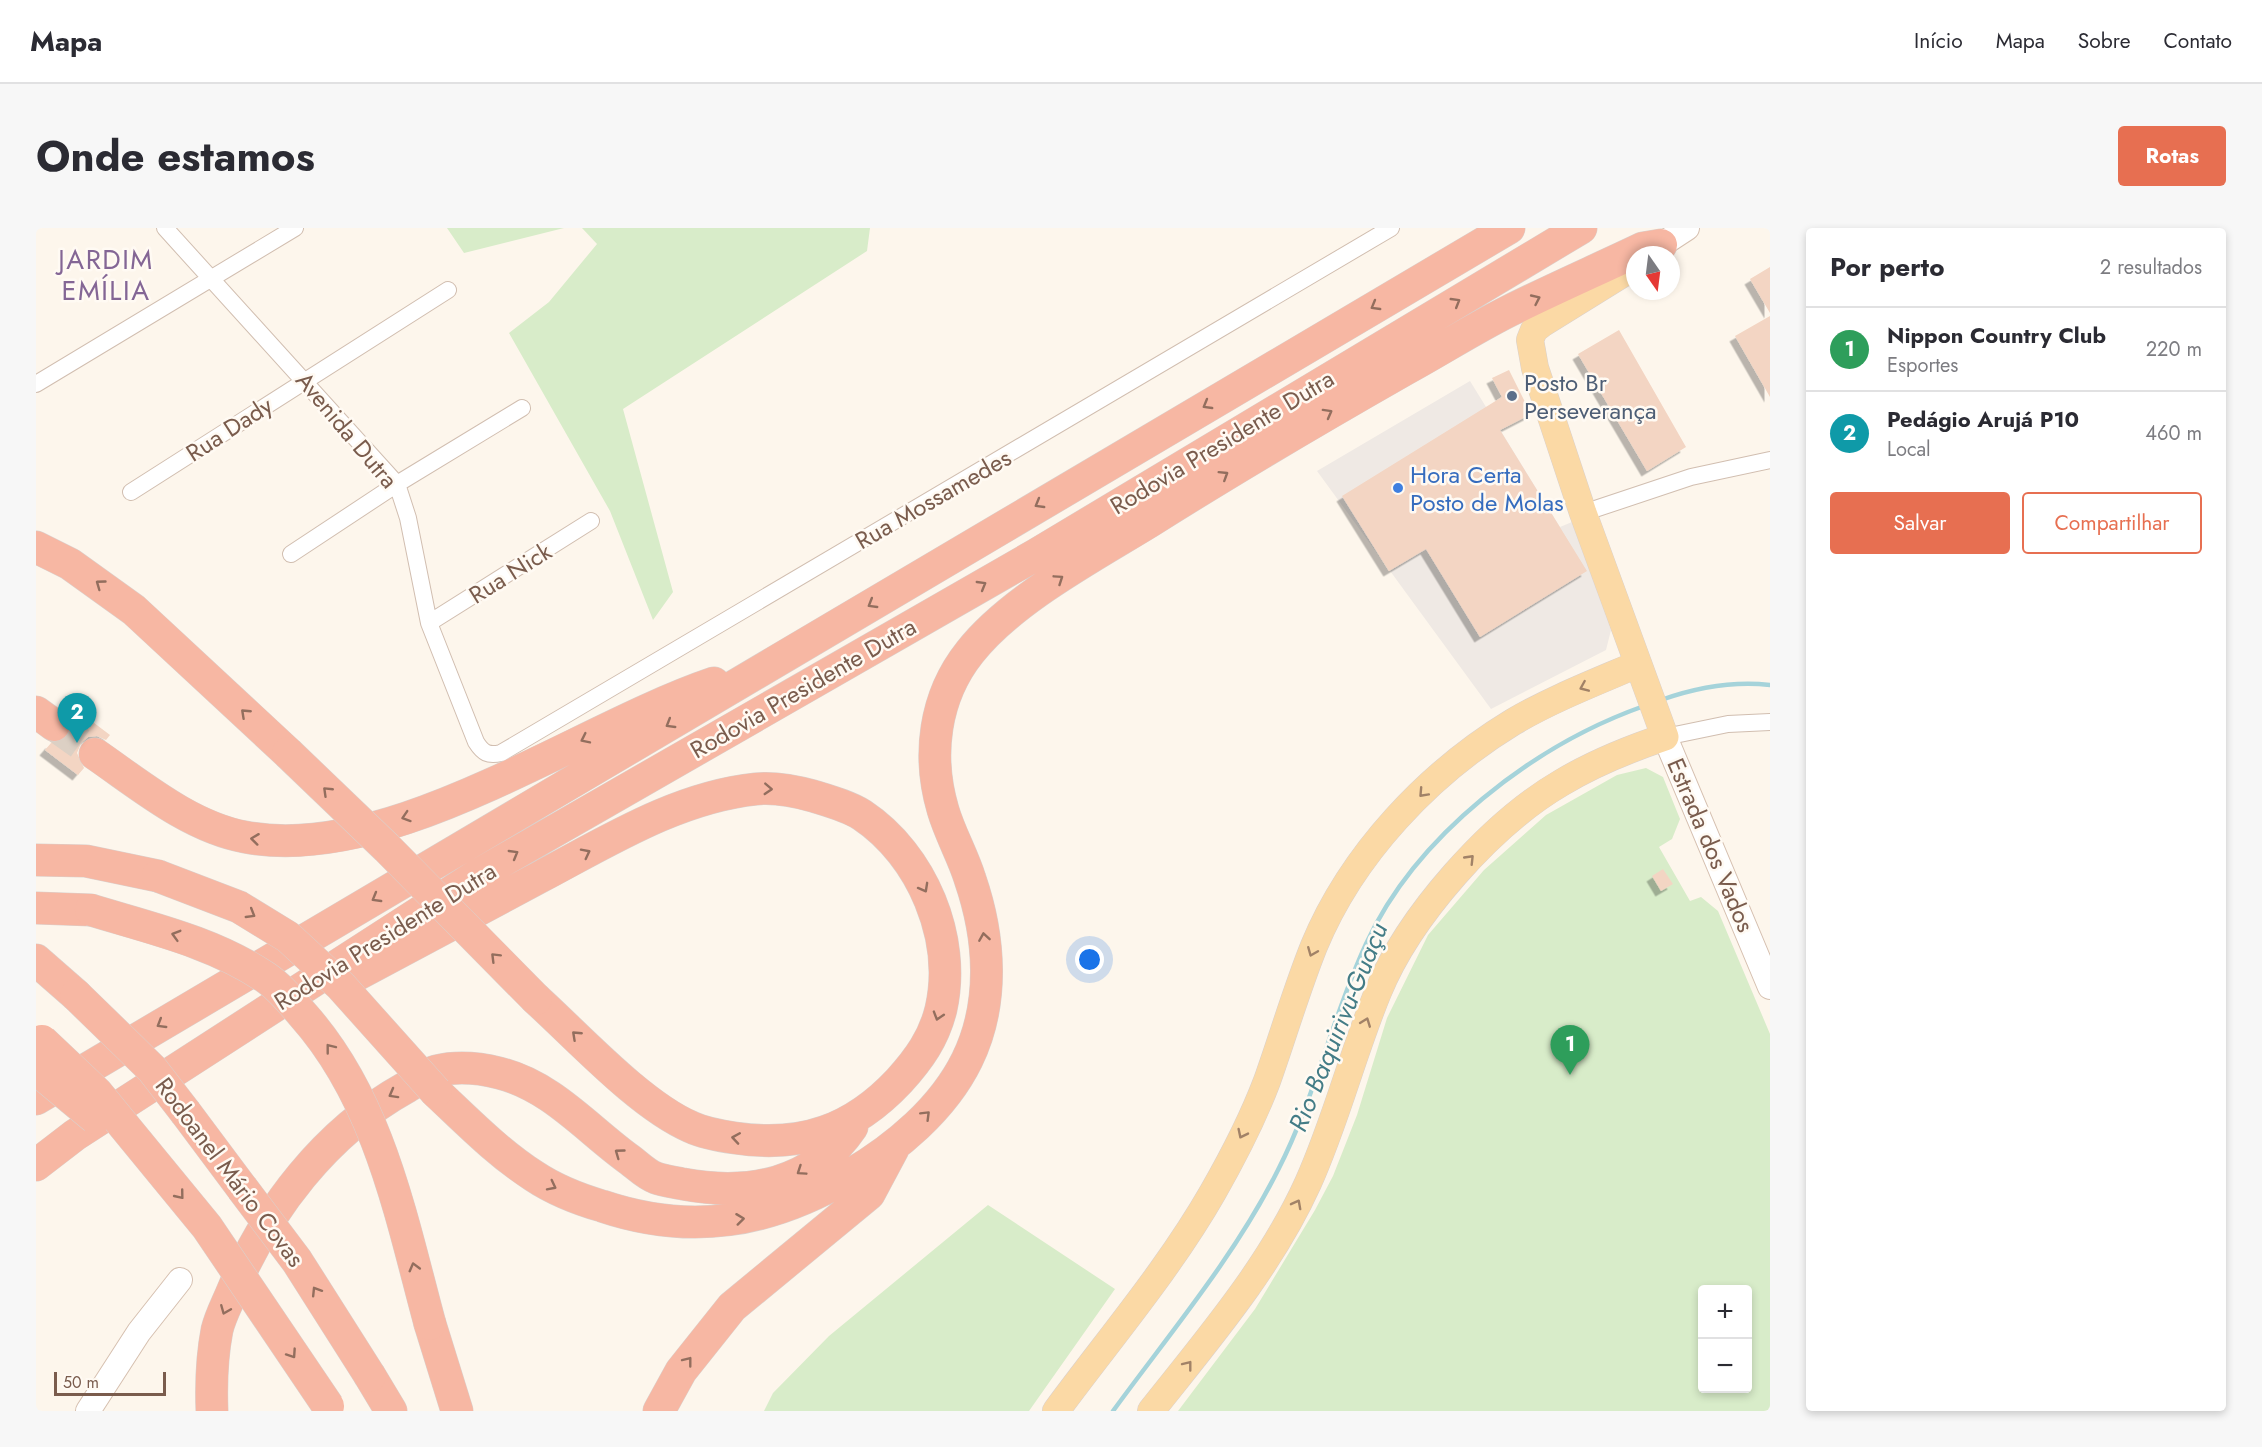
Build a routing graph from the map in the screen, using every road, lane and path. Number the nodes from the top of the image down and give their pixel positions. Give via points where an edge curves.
1 (165, 228) edge
2 (295, 228) edge
3 (1391, 228) edge
4 (1482, 228) edge
5 (1509, 228) edge
6 (1581, 228) edge
7 (1687, 228) edge
8 (1662, 246) edge
9 (1626, 256) edge
10 (1626, 272) edge
11 (1425, 276) junction
12 (213, 279) junction
13 (448, 290) dead end
14 (305, 380) junction
15 (36, 384) edge
16 (522, 408) dead end
17 (1770, 460) edge
18 (397, 484) junction
19 (131, 492) dead end
20 (1583, 513) junction
21 (591, 521) dead end
22 (36, 547) edge
23 (291, 554) dead end
24 (429, 623) junction
25 (775, 663) junction
26 (1641, 673) junction
27 (1770, 722) edge
28 (1661, 726) junction
29 (476, 742) joint
30 (95, 754) tunnel mouth
31 (36, 860) edge
32 (36, 908) edge
33 (36, 960) edge
34 (1770, 987) edge
35 (36, 1035) edge
36 (181, 1066) junction
37 (36, 1069) edge
38 (36, 1099) edge
39 (858, 1117) junction
40 (897, 1141) junction
41 (143, 1149) junction
42 (36, 1165) edge
43 (180, 1280) dead end
44 (329, 1409) edge
45 (88, 1411) edge
46 (212, 1411) edge
47 (391, 1411) edge
48 (457, 1411) edge
49 (659, 1411) edge
50 (1056, 1411) edge
51 (1151, 1411) edge

1 - 12 street, Avenida Dutra
2 - 12 street
3 - 29 street, Rua Mossamedes via 501,753 482,752
4 - 11 highway via 1454,243
5 - 11 highway, Rodovia Presidente Dutra
36 -> 6 highway, Rodovia Presidente Dutra via 476,876 1037,554
7 - 8 street
40 -> 9 highway via 943,1098 967,1059 981,1020 986,988 986,947 980,913 943,811 933,757 938,718 951,683 969,652 1010,612 1277,442 1506,313
10 - 20 main road via 1534,330 1530,340 1535,368
11 -> 25 highway, Rodovia Presidente Dutra
12 - 14 street, Avenida Dutra
12 - 15 street
13 - 14 street, Rua Dady
14 - 18 street, Avenida Dutra
14 - 19 street, Rua Dady
16 - 18 street
17 - 20 street via 1691,477
18 - 23 street
18 - 24 street, Avenida Dutra via 408,518
20 - 26 main road
21 - 24 street, Rua Nick
39 -> 22 highway, bridge via 823,1134 756,1141 693,1128 670,1116 536,999 387,848 134,610 70,564
24 - 29 street, Avenida Dutra
25 -> 30 highway via 671,698 451,801 380,825 314,840 244,837 210,825 181,811
25 -> 38 highway, Rodovia Presidente Dutra
26 - 28 main road
26 -> 50 main road via 1566,695 1515,721 1472,749 1434,781 1380,839 1338,896 1315,944 1266,1082 1214,1192 1171,1257
27 - 28 street
28 - 34 street, Estrada dos Vados
51 -> 28 main road via 1215,1330 1283,1232 1333,1123 1379,988 1419,920 1467,860 1508,823 1560,783 1620,753
31 -> 40 highway, bridge via 86,861 158,876 239,907 288,937 341,986 436,1092 503,1154 574,1197 664,1222 708,1223 751,1218 827,1189
48 -> 32 highway, bridge via 364,1107 336,1056 308,1021 279,988 231,958 189,939 91,910
47 -> 33 highway, Rodoanel Mário Covas, bridge via 297,1260 152,1069
35 - 41 highway, bridge via 97,1093
36 -> 39 highway via 666,813 710,796 771,789 803,794 860,814 884,833 927,893 937,922 944,958 944,989 933,1031 924,1052 882,1098
36 - 42 highway, Rodovia Presidente Dutra
37 - 41 highway, bridge via 110,1131
39 -> 46 highway via 841,1143 789,1179 755,1188 708,1189 655,1178 609,1145 570,1109 500,1073 461,1067 434,1072 382,1101 340,1134 307,1170 251,1247 218,1328
49 -> 40 highway via 681,1371 732,1307 869,1194
41 -> 44 highway, bridge via 207,1227
43 - 45 street via 139,1332

